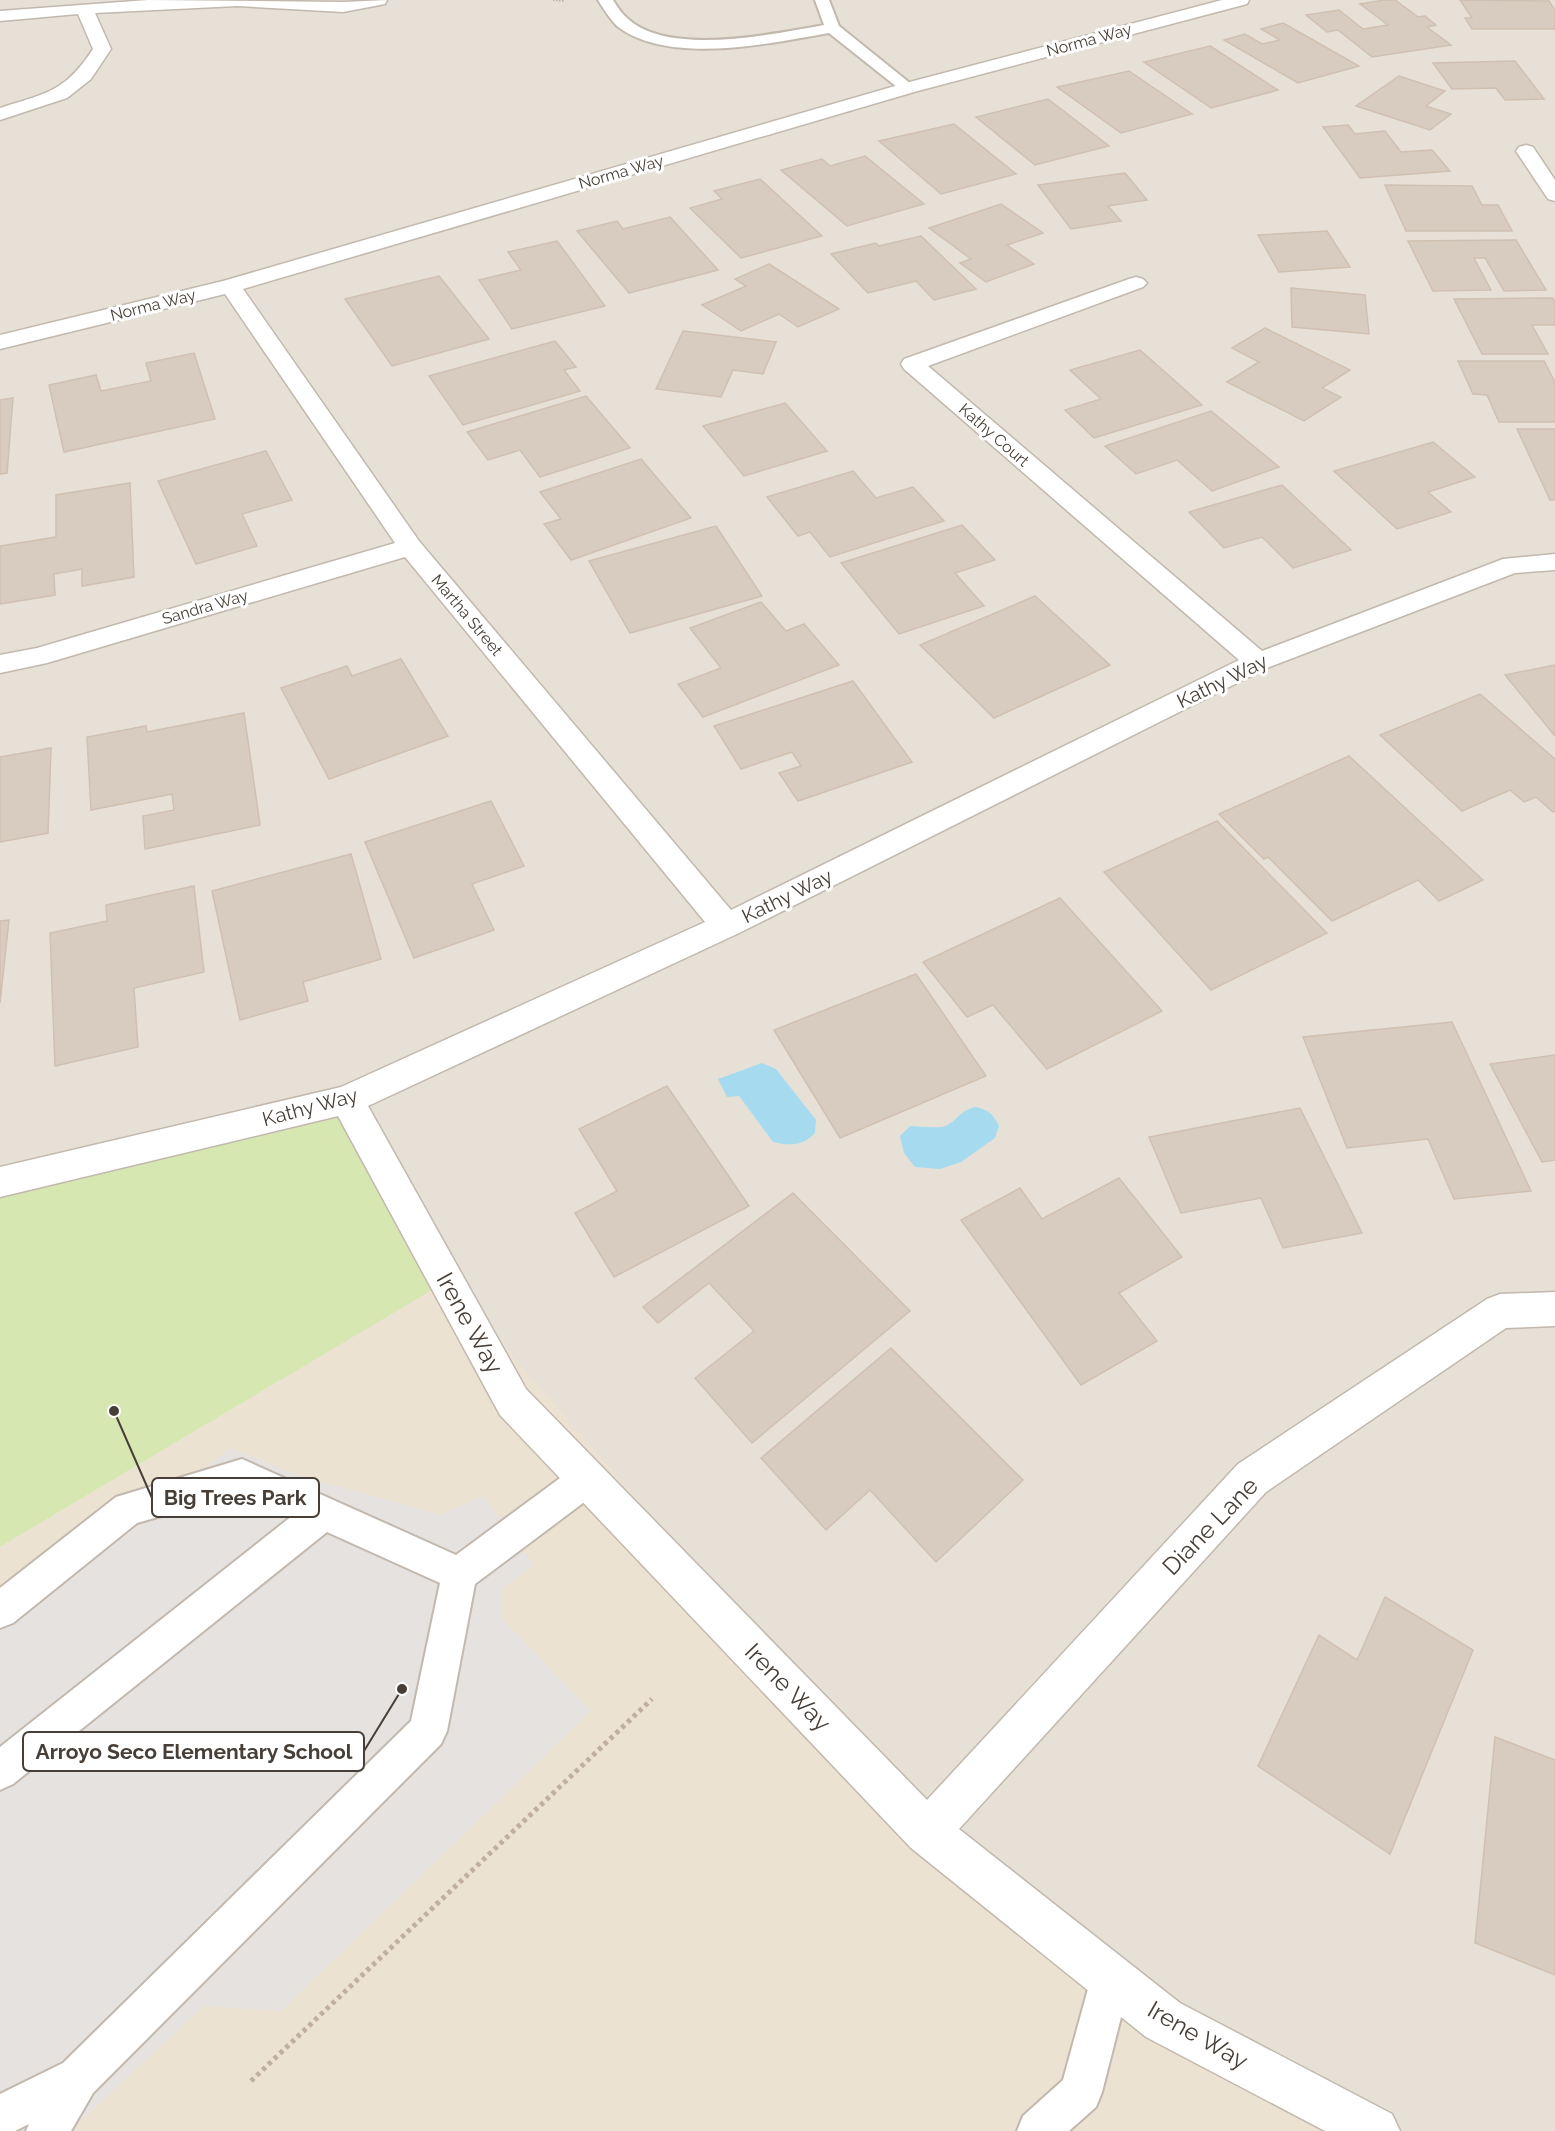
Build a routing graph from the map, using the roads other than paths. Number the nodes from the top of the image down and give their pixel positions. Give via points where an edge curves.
1 (379, 0) edge
2 (605, 0) edge
3 (822, 0) edge
4 (1241, 0) edge
5 (237, 1) edge
6 (84, 8) junction
7 (0, 16) edge
8 (832, 28) junction
9 (908, 88) junction
10 (0, 114) edge
11 (1526, 151) dead end
12 (1555, 195) edge
13 (1136, 283) dead end
14 (230, 286) junction
15 (0, 342) edge
16 (410, 547) junction
17 (1555, 562) edge
18 (1258, 662) junction
19 (0, 664) edge
20 (726, 926) junction
21 (347, 1100) junction
22 (0, 1182) edge
23 (1555, 1309) edge
24 (587, 1479) junction
25 (324, 1513) junction
26 (459, 1574) junction
27 (0, 1610) edge
28 (0, 1771) edge
29 (927, 1832) junction
30 (1111, 1978) junction
31 (78, 2078) junction
32 (0, 2116) edge
33 (47, 2131) edge
34 (1038, 2131) edge
35 (1375, 2131) edge

1 - 5 street via 343,7
2 - 8 lane via 610,13 624,25 686,45 722,45
3 - 8 lane
4 - 9 street, Norma Way
5 - 6 street
6 - 7 street
6 - 10 street via 102,49 85,75 61,94
8 - 9 lane
9 - 14 street, Norma Way
11 - 12 street
13 - 18 street, Kathy Court via 912,364
14 - 15 street, Norma Way
14 - 16 street, Martha Street
16 - 19 street, Sandra Way via 38,657
16 - 20 street, Martha Street
17 - 18 street, Kathy Way via 1512,565
18 - 20 street, Kathy Way
20 - 21 street, Kathy Way
21 - 22 street, Kathy Way
21 - 24 street, Irene Way via 513,1402
23 - 29 street, Diane Lane via 1500,1311 1252,1478
24 - 26 lane
24 - 29 street, Irene Way
25 - 26 lane
25 - 27 lane via 242,1476 128,1509
25 - 28 lane
26 - 31 lane via 428,1731
29 - 30 street, Irene Way
30 - 34 lane via 1082,2092
30 - 35 street, Irene Way via 1163,2020
31 - 32 lane
31 - 33 lane

